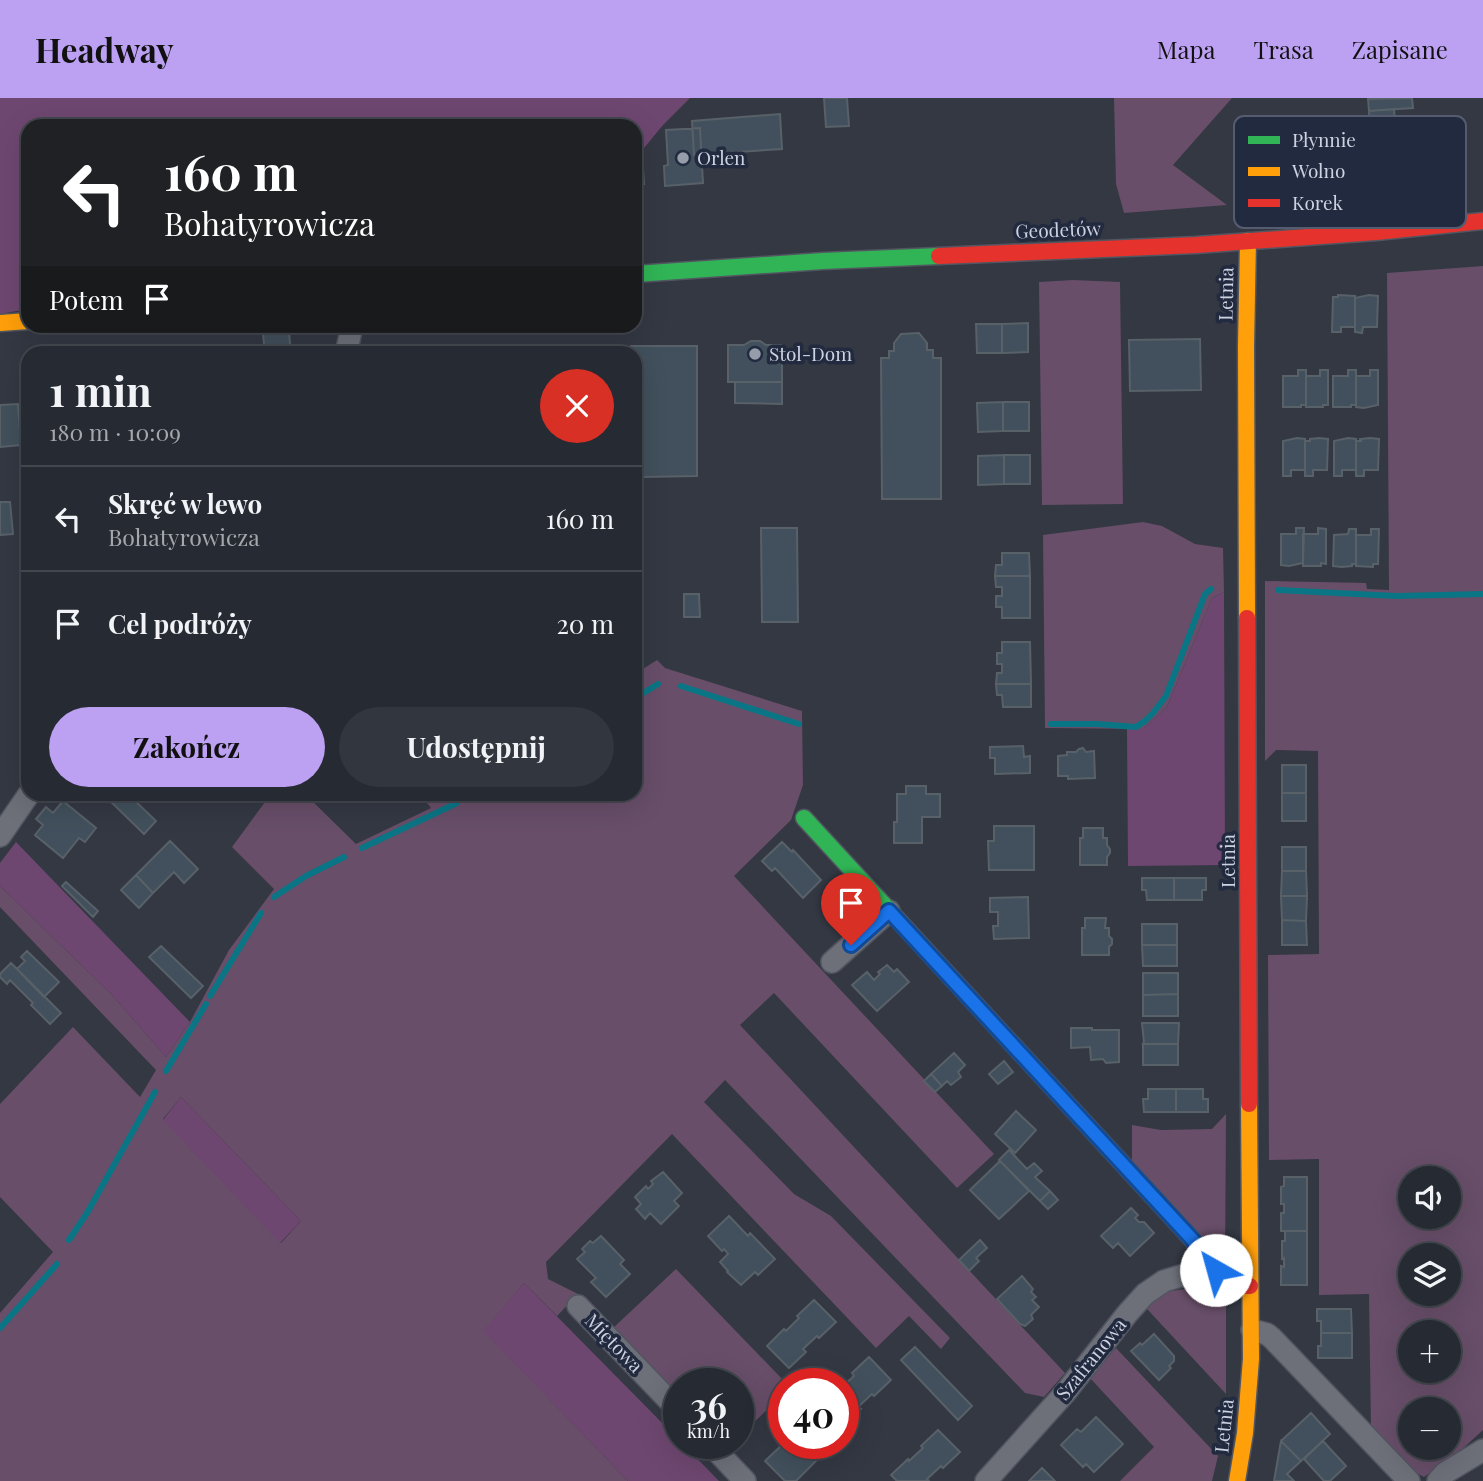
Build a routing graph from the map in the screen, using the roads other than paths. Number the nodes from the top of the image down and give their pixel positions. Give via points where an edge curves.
1 (1415, 228) edge
2 (1248, 241) junction
3 (642, 274) edge
4 (21, 322) edge
5 (0, 323) edge
6 (24, 801) edge
7 (804, 818) dead end
8 (0, 836) edge
9 (889, 911) junction
10 (832, 962) dead end
11 (1216, 1270) junction
12 (1250, 1286) junction
13 (578, 1306) dead end
14 (1252, 1330) junction
15 (663, 1394) edge
16 (1483, 1450) edge
17 (724, 1459) edge
18 (745, 1481) edge
19 (986, 1481) edge
20 (1237, 1481) edge
21 (1409, 1481) edge
22 (1438, 1481) edge

1 - 2 street, Geodetów
2 - 3 street, Geodetów
2 - 12 street, Letnia
4 - 5 street
6 - 8 street
7 - 9 street
9 - 10 street
9 - 11 street
11 - 12 street via 1231,1284
11 - 19 street, Szafranowa via 1164,1281 1145,1294
12 - 14 street, Letnia
13 - 15 street, Miętowa
14 - 20 street, Letnia via 1247,1423
14 - 21 street via 1272,1338
16 - 22 street
17 - 18 street

